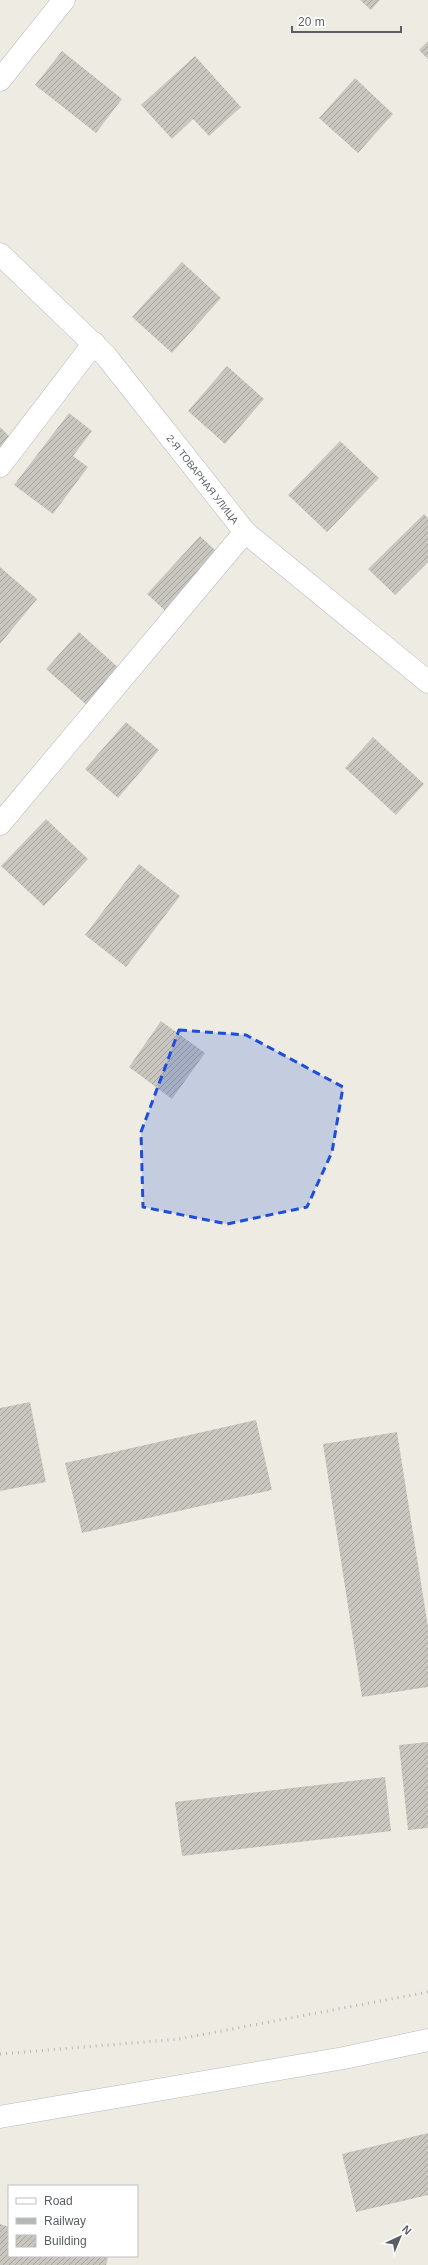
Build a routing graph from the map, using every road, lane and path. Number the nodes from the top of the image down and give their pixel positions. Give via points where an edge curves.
1 (64, 0) edge
2 (0, 80) edge
3 (0, 254) edge
4 (94, 343) junction
5 (0, 466) edge
6 (245, 532) junction
7 (428, 682) edge
8 (0, 824) edge
9 (428, 2040) edge
10 (0, 2116) edge

1 - 2 street
3 - 4 street, 2-Я ТОВАРНАЯ УЛИЦА
4 - 5 street
4 - 6 street, 2-Я ТОВАРНАЯ УЛИЦА
6 - 7 street, 2-Я ТОВАРНАЯ УЛИЦА
6 - 8 street
9 - 10 street via 336,2059

